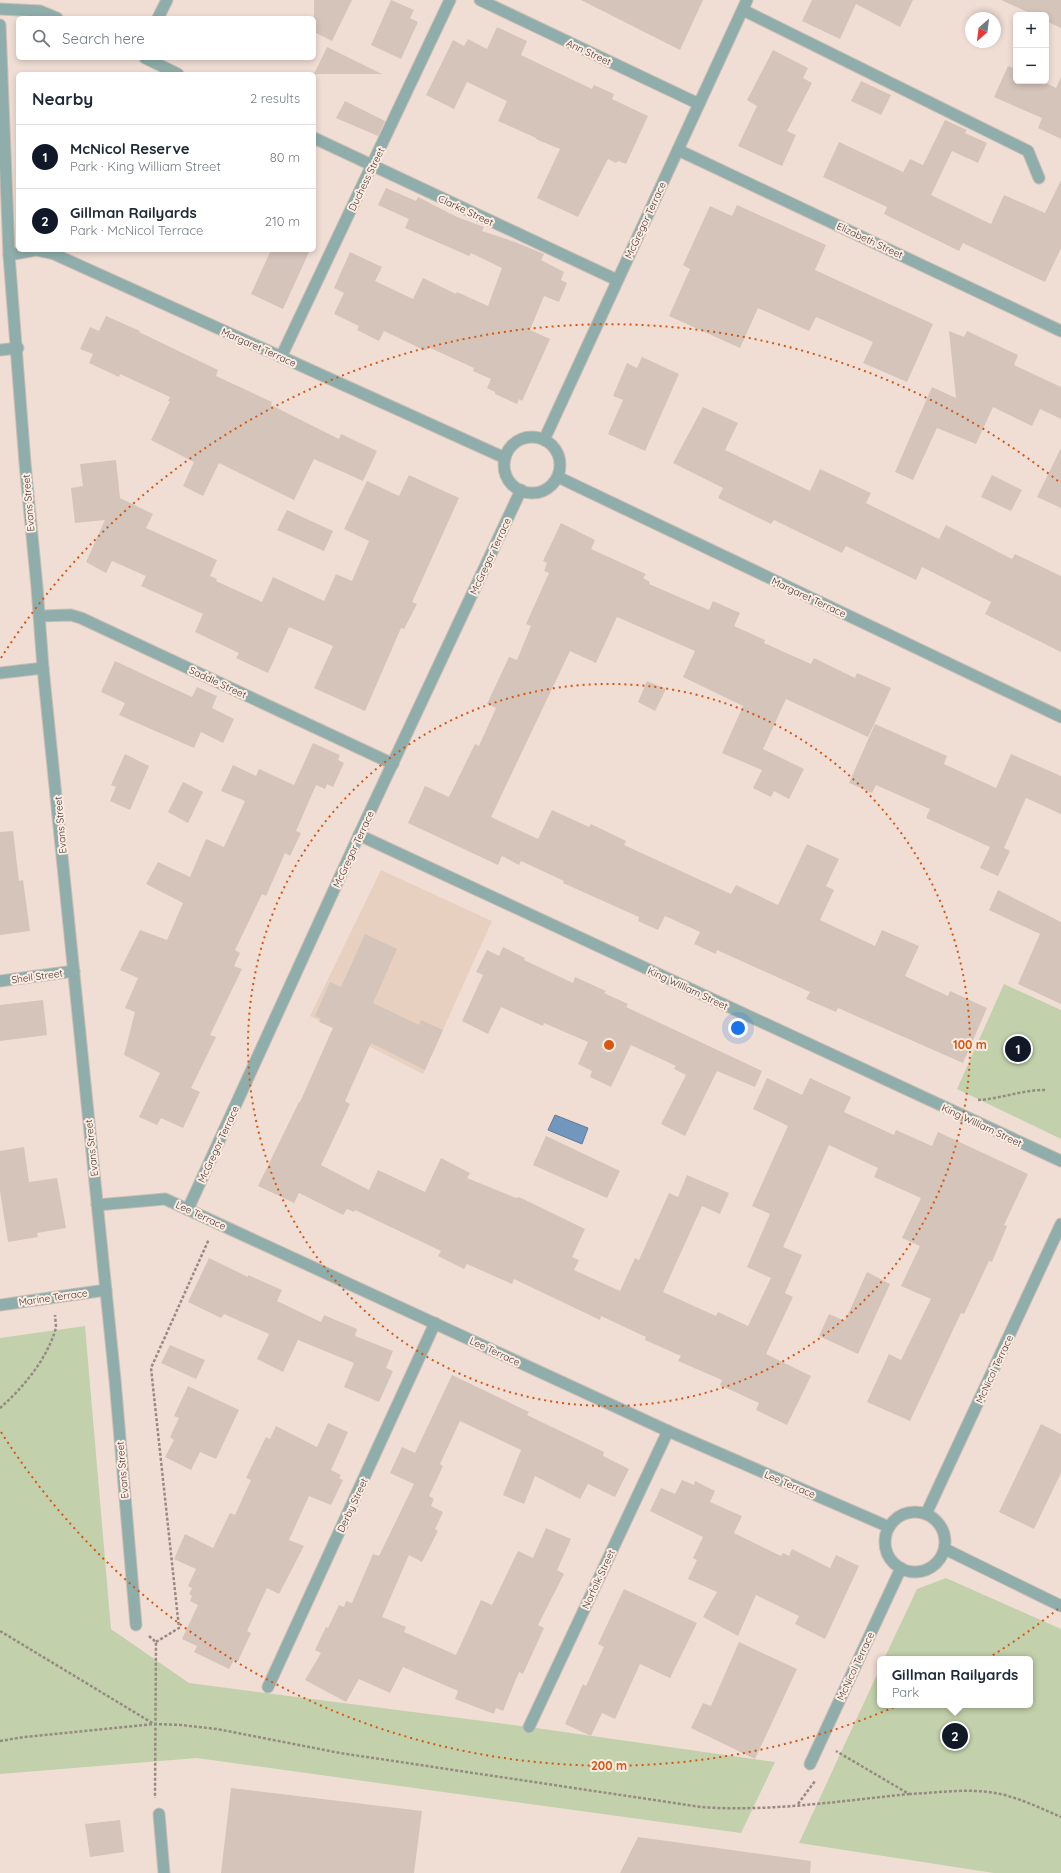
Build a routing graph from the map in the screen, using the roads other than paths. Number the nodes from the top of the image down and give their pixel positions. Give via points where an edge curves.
1 (167, 0) edge
2 (450, 0) edge
3 (480, 0) edge
4 (745, 5) edge
5 (0, 9) edge
6 (51, 16) edge
7 (159, 16) edge
8 (0, 25) edge
9 (149, 60) edge
10 (174, 72) edge
11 (699, 104) junction
12 (316, 139) edge
13 (678, 150) junction
14 (3, 155) edge
15 (372, 166) junction
16 (1040, 178) dead end
17 (26, 252) edge
18 (45, 252) edge
19 (10, 255) junction
20 (618, 280) junction
21 (1061, 330) edge
22 (18, 348) junction
23 (0, 350) edge
24 (281, 357) junction
25 (544, 440) junction
26 (505, 458) junction
27 (558, 477) junction
28 (521, 490) junction
29 (40, 616) junction
30 (43, 668) junction
31 (0, 673) edge
32 (1061, 717) edge
33 (393, 764) junction
34 (359, 835) junction
35 (74, 971) junction
36 (0, 981) edge
37 (1061, 1161) edge
38 (97, 1206) junction
39 (188, 1209) junction
40 (1061, 1224) edge
41 (106, 1290) junction
42 (0, 1304) edge
43 (435, 1323) junction
44 (668, 1431) junction
45 (926, 1514) junction
46 (889, 1527) junction
47 (945, 1549) junction
48 (901, 1568) junction
49 (1061, 1606) edge
50 (136, 1625) dead end
51 (268, 1687) dead end
52 (528, 1727) dead end
53 (810, 1764) dead end
54 (158, 1814) road end
55 (164, 1873) edge

1 - 7 street
2 - 15 street, Duchess Street
3 - 11 street, Ann Street
4 - 11 street, McGregor Terrace
4 - 16 street via 1028,151
5 - 6 street via 40,11
8 - 14 street, Evans Street
9 - 10 street
11 - 13 street, McGregor Terrace
12 - 15 street, Clarke Street
13 - 20 street, McGregor Terrace
13 - 21 street, Elizabeth Street
14 - 19 street, Evans Street
15 - 20 street, Clarke Street
15 - 24 street, Duchess Street
17 - 19 street, Margaret Terrace
18 - 24 street, Margaret Terrace
19 - 22 street, Evans Street
20 - 25 street, McGregor Terrace
22 - 23 street
22 - 29 street, Evans Street via 25,470
24 - 26 street, Margaret Terrace
25 - 26 street via 534,437 516,442
25 - 27 street via 557,451 560,468
26 - 28 street via 504,468 507,477
27 - 28 street via 553,484 538,492
27 - 32 street, Margaret Terrace
28 - 33 street, McGregor Terrace
29 - 30 street, Evans Street
29 - 33 street, Saddle Street via 71,615 80,618
30 - 31 street
30 - 35 street, Evans Street
33 - 34 street, McGregor Terrace
34 - 37 street, King William Street
34 - 39 street, McGregor Terrace
35 - 36 street, Shell Street
35 - 38 street, Evans Street
38 - 39 street, Lee Terrace via 165,1199
38 - 41 street, Evans Street
39 - 43 street, Lee Terrace
40 - 45 street, McNicol Terrace
41 - 42 street, Marine Terrace
41 - 50 street, Evans Street
43 - 44 street, Lee Terrace
43 - 51 street, Derby Street
44 - 46 street, Lee Terrace
44 - 52 street, Norfolk Street
45 - 46 street via 905,1514
45 - 47 street via 940,1525 946,1541
46 - 48 street via 886,1545 888,1554
47 - 48 street via 941,1558 928,1570 909,1572
47 - 49 street
48 - 53 street, McNicol Terrace
54 - 55 street

